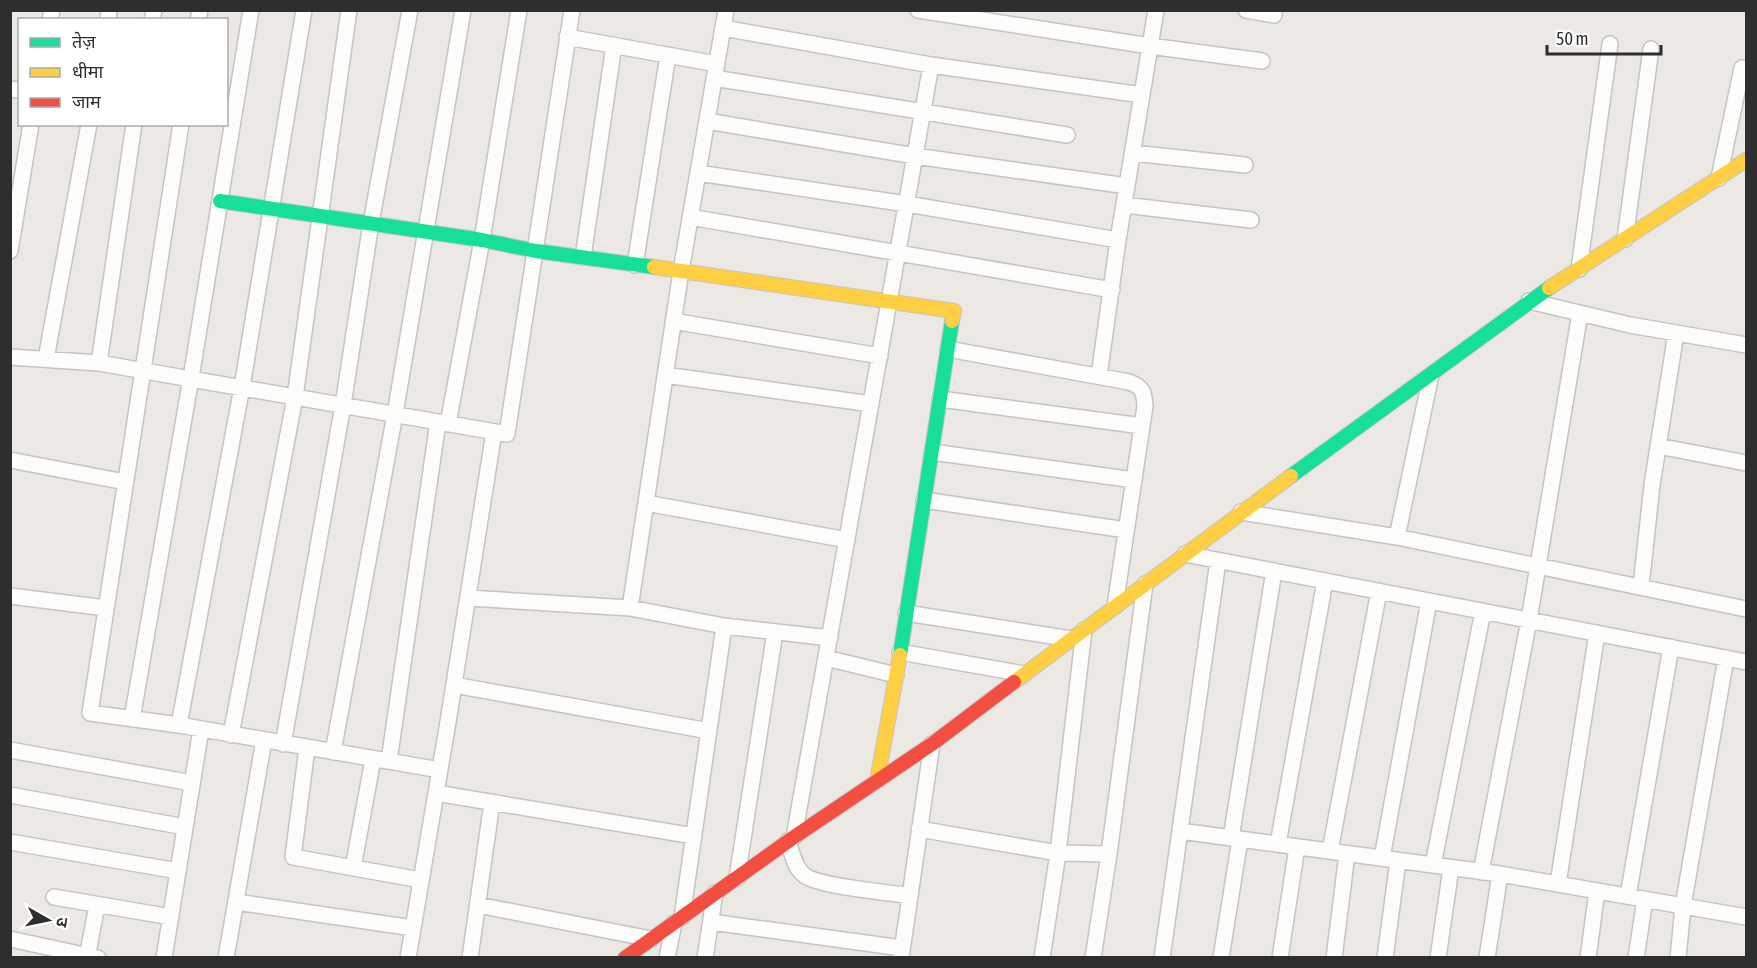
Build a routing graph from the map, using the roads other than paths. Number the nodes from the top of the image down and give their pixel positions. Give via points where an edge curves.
1 (251, 10) edge
2 (304, 10) edge
3 (349, 10) edge
4 (410, 10) edge
5 (463, 10) edge
6 (519, 10) edge
7 (572, 10) edge
8 (726, 10) edge
9 (918, 10) edge
10 (1156, 10) edge
11 (1246, 10) edge
12 (1274, 15) dead end
13 (723, 28) junction
14 (567, 37) junction
15 (1610, 44) dead end
16 (614, 45) junction
17 (1150, 46) junction
18 (1651, 49) dead end
19 (668, 56) junction
20 (1262, 61) dead end
21 (931, 65) junction
22 (1742, 68) dead end
23 (715, 71) junction
24 (1142, 95) junction
25 (923, 111) junction
26 (706, 121) junction
27 (31, 126) edge
28 (89, 126) edge
29 (134, 126) edge
30 (181, 126) edge
31 (1067, 135) dead end
32 (1133, 153) junction
33 (915, 156) junction
34 (1746, 160) edge
35 (1245, 165) dead end
36 (698, 172) junction
37 (1719, 178) junction
38 (1127, 186) junction
39 (220, 201) junction
40 (907, 204) junction
41 (1124, 205) junction
42 (271, 210) junction
43 (321, 216) junction
44 (690, 217) junction
45 (1251, 220) dead end
46 (371, 223) junction
47 (424, 232) junction
48 (1625, 239) junction
49 (482, 240) junction
50 (1118, 240) junction
51 (10, 251) edge
52 (536, 251) junction
53 (898, 252) junction
54 (583, 257) junction
55 (635, 265) junction
56 (1579, 269) junction
57 (681, 271) junction
58 (1112, 290) junction
59 (1529, 302) junction
60 (889, 303) junction
61 (1580, 314) junction
62 (673, 321) junction
63 (1676, 333) junction
64 (1746, 345) edge
65 (948, 349) junction
66 (880, 356) junction
67 (10, 357) edge
68 (46, 359) junction
69 (99, 363) junction
70 (142, 370) junction
71 (665, 375) junction
72 (1431, 375) junction
73 (1099, 376) junction
74 (191, 378) junction
75 (242, 387) junction
76 (295, 397) junction
77 (940, 399) junction
78 (871, 404) junction
79 (343, 405) junction
80 (395, 414) junction
81 (443, 423) junction
82 (1142, 426) junction
83 (494, 432) junction
84 (1658, 446) junction
85 (932, 452) junction
86 (10, 460) edge
87 (1746, 463) edge
88 (1134, 480) junction
89 (125, 482) junction
90 (924, 500) junction
91 (646, 503) junction
92 (1241, 512) junction
93 (1126, 530) junction
94 (1397, 537) junction
95 (847, 540) junction
96 (1185, 554) junction
97 (1218, 561) junction
98 (1537, 565) junction
99 (1274, 571) junction
100 (1325, 581) junction
101 (1145, 584) junction
102 (1641, 586) junction
103 (1379, 591) junction
104 (10, 596) edge
105 (468, 598) junction
106 (1429, 601) junction
107 (1115, 606) junction
108 (630, 608) junction
109 (106, 609) junction
110 (1746, 609) edge
111 (1483, 611) junction
112 (906, 613) junction
113 (1529, 620) junction
114 (724, 626) junction
115 (775, 632) junction
116 (1597, 633) junction
117 (1077, 634) junction
118 (830, 638) junction
119 (1671, 647) junction
120 (900, 652) junction
121 (826, 658) junction
122 (1726, 658) junction
123 (1746, 662) edge
124 (1024, 674) junction
125 (896, 675) junction
126 (454, 685) junction
127 (132, 718) junction
128 (178, 725) junction
129 (201, 729) junction
130 (709, 731) junction
131 (231, 735) junction
132 (264, 741) junction
133 (283, 744) junction
134 (932, 744) junction
135 (307, 748) junction
136 (10, 750) edge
137 (333, 752) junction
138 (374, 759) junction
139 (389, 761) junction
140 (440, 770) junction
141 (877, 781) junction
142 (192, 783) junction
143 (436, 793) junction
144 (10, 795) edge
145 (492, 802) junction
146 (185, 827) junction
147 (919, 829) junction
148 (1180, 831) junction
149 (694, 836) junction
150 (1235, 838) junction
151 (791, 839) junction
152 (10, 842) edge
153 (1278, 844) junction
154 (1297, 847) junction
155 (1330, 852) junction
156 (1058, 853) junction
157 (1109, 854) junction
158 (1347, 854) junction
159 (1382, 858) junction
160 (1398, 861) junction
161 (1433, 866) junction
162 (353, 868) junction
163 (1451, 868) junction
164 (178, 871) junction
165 (1481, 872) junction
166 (1500, 874) junction
167 (737, 878) junction
168 (421, 880) junction
169 (1558, 884) junction
170 (1597, 891) junction
171 (716, 893) junction
172 (910, 896) junction
173 (1628, 896) junction
174 (54, 897) dead end
175 (1645, 899) junction
176 (236, 902) junction
177 (97, 905) junction
178 (478, 905) junction
179 (1683, 906) junction
180 (1746, 916) edge
181 (171, 917) junction
182 (678, 920) junction
183 (711, 922) junction
184 (413, 928) junction
185 (10, 939) edge
186 (651, 939) junction
187 (902, 953) edge
188 (90, 957) edge
189 (164, 957) edge
190 (230, 957) edge
191 (408, 957) edge
192 (470, 957) edge
193 (625, 957) edge
194 (668, 957) edge
195 (705, 957) edge
196 (1042, 957) edge
197 (1093, 957) edge
198 (1162, 957) edge
199 (1221, 957) edge
200 (1280, 957) edge
201 (1334, 957) edge
202 (1384, 957) edge
203 (1438, 957) edge
204 (1487, 957) edge
205 (1588, 957) edge
206 (1636, 957) edge
207 (1678, 957) edge

1 - 39 street
2 - 42 street
3 - 43 street
4 - 46 street
5 - 47 street
6 - 49 street
7 - 14 street
8 - 13 street
9 - 17 street
10 - 17 street
11 - 12 street
13 - 21 street
13 - 23 street
14 - 16 street
14 - 52 street
15 - 56 street
16 - 19 street
16 - 54 street
17 - 20 street
17 - 24 street
18 - 48 street
19 - 23 street
19 - 55 street
21 - 24 street
21 - 25 street
22 - 37 street
23 - 25 street
23 - 26 street
24 - 32 street
25 - 31 street
25 - 33 street
26 - 33 street
26 - 36 street
27 - 51 street
28 - 68 street
29 - 69 street
30 - 70 street
32 - 35 street
32 - 38 street
33 - 38 street
33 - 40 street
34 - 37 street
36 - 40 street
36 - 44 street
37 - 48 street
38 - 41 street
39 - 42 street
39 - 74 street
40 - 50 street
40 - 53 street
41 - 45 street
41 - 50 street
42 - 43 street
42 - 75 street
43 - 46 street
43 - 76 street
44 - 53 street
44 - 57 street
46 - 47 street
46 - 79 street
47 - 49 street
47 - 80 street
48 - 56 street
49 - 52 street
49 - 81 street
50 - 58 street
52 - 54 street
52 - 83 street via 507,434
53 - 58 street
53 - 60 street
54 - 55 street
55 - 57 street
56 - 59 street
57 - 60 street
57 - 62 street
58 - 73 street
59 - 61 street
59 - 72 street
60 - 65 street via 954,311
60 - 66 street
61 - 63 street
61 - 98 street
62 - 66 street
62 - 71 street
63 - 64 street
63 - 84 street
65 - 73 street
65 - 77 street
66 - 78 street
67 - 68 street
68 - 69 street
69 - 70 street
70 - 74 street
70 - 89 street
71 - 78 street
71 - 91 street
72 - 92 street
72 - 94 street
73 - 82 street via 1140,386 1145,406
74 - 75 street
74 - 127 street
75 - 76 street
75 - 128 street
76 - 79 street
76 - 131 street
77 - 82 street
77 - 85 street
78 - 95 street
79 - 80 street
79 - 133 street
80 - 81 street
80 - 137 street
81 - 83 street
81 - 139 street
82 - 88 street
83 - 105 street
84 - 87 street
84 - 102 street
85 - 88 street
85 - 90 street
86 - 89 street
88 - 93 street
89 - 109 street
90 - 93 street
90 - 112 street
91 - 95 street
91 - 108 street
92 - 94 street
92 - 96 street
93 - 107 street
94 - 98 street
95 - 118 street
96 - 97 street
96 - 101 street
97 - 99 street
97 - 148 street
98 - 102 street
98 - 113 street
99 - 100 street
99 - 150 street
100 - 103 street
100 - 153 street
101 - 107 street
101 - 157 street
102 - 110 street
103 - 106 street
103 - 155 street
104 - 109 street
105 - 108 street
105 - 126 street
106 - 111 street
106 - 159 street
107 - 117 street
108 - 114 street
109 - 127 street via 90,713
111 - 113 street
111 - 161 street
112 - 117 street
112 - 120 street
113 - 116 street
113 - 165 street
114 - 115 street
114 - 130 street
115 - 118 street
115 - 167 street
116 - 119 street
116 - 169 street
117 - 124 street
117 - 156 street
118 - 121 street
119 - 122 street
119 - 173 street
120 - 124 street
120 - 125 street
121 - 125 street
121 - 151 street
122 - 123 street
122 - 179 street
124 - 134 street
125 - 141 street
126 - 130 street
126 - 140 street
127 - 128 street
128 - 129 street
129 - 131 street
129 - 142 street
130 - 149 street
131 - 132 street
132 - 133 street
132 - 176 street
133 - 135 street
134 - 141 street
134 - 147 street
135 - 137 street
135 - 162 street via 293,857
136 - 142 street
137 - 138 street
138 - 139 street
138 - 162 street
139 - 140 street
140 - 143 street
141 - 151 street
142 - 146 street
143 - 145 street
143 - 168 street
144 - 146 street
145 - 149 street
145 - 178 street
146 - 164 street
147 - 156 street
147 - 172 street
148 - 150 street
148 - 198 street
149 - 182 street
150 - 153 street
150 - 199 street
151 - 167 street
151 - 172 street via 798,869 806,877
152 - 164 street
153 - 154 street
154 - 155 street
154 - 200 street
155 - 158 street
156 - 157 street
156 - 196 street
157 - 197 street
158 - 159 street
158 - 201 street
159 - 160 street
160 - 161 street
160 - 202 street
161 - 163 street
162 - 168 street
163 - 165 street
163 - 203 street
164 - 181 street
165 - 166 street
166 - 169 street
166 - 204 street
167 - 171 street
168 - 184 street
169 - 170 street
170 - 173 street
170 - 205 street
171 - 182 street
171 - 183 street
172 - 187 street
173 - 175 street
174 - 177 street
175 - 179 street
175 - 206 street
176 - 184 street
176 - 190 street
177 - 181 street
177 - 188 street
178 - 186 street
178 - 192 street
179 - 180 street
179 - 207 street
181 - 189 street
182 - 186 street
182 - 194 street
183 - 187 street
183 - 195 street
184 - 191 street
185 - 188 street
186 - 193 street

